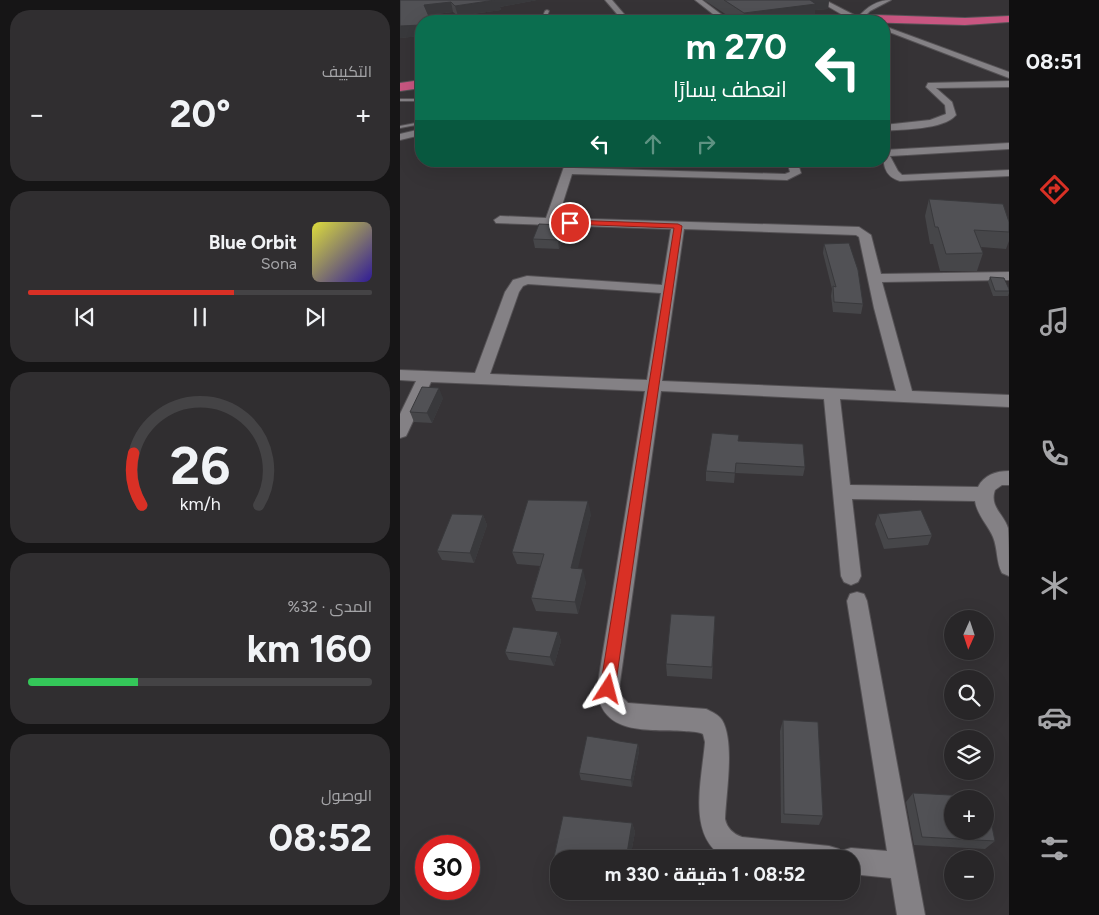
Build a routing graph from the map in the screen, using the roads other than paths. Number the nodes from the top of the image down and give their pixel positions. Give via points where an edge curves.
1 (608, 0) edge
2 (698, 0) edge
3 (820, 0) edge
4 (884, 1) edge
5 (547, 12) dead end
6 (546, 15) edge
7 (622, 15) edge
8 (718, 15) edge
9 (850, 15) edge
10 (862, 15) edge
11 (890, 19) edge
12 (1009, 20) edge
13 (890, 22) edge
14 (890, 30) edge
15 (900, 34) junction
16 (890, 36) edge
17 (1009, 75) edge
18 (415, 80) edge
19 (400, 82) edge
20 (1009, 84) edge
21 (415, 85) edge
22 (400, 87) edge
23 (400, 100) edge
24 (415, 100) edge
25 (415, 124) edge
26 (890, 127) edge
27 (400, 128) edge
28 (415, 133) edge
29 (400, 137) edge
30 (1009, 146) edge
31 (890, 153) edge
32 (570, 167) edge
33 (584, 167) edge
34 (685, 167) edge
35 (794, 167) edge
36 (890, 167) edge
37 (1009, 173) edge
38 (686, 174) junction
39 (500, 220) dead end
40 (551, 222) junction
41 (678, 226) junction
42 (1009, 276) edge
43 (876, 278) junction
44 (669, 289) junction
45 (400, 375) edge
46 (426, 376) junction
47 (481, 378) junction
48 (654, 385) junction
49 (831, 393) junction
50 (905, 396) junction
51 (1009, 401) edge
52 (400, 432) edge
53 (1009, 478) edge
54 (842, 492) junction
55 (984, 494) junction
56 (1009, 567) edge
57 (851, 576) dead end
58 (857, 601) dead end
59 (742, 850) edge
60 (860, 862) edge
61 (902, 866) junction
62 (911, 915) edge

1 - 7 street
2 - 8 street
3 - 9 street
4 - 10 street
5 - 6 lane
11 - 12 highway
12 - 13 highway
14 - 15 street
15 - 16 street
15 - 17 street
18 - 19 highway
20 - 26 street via 931,85 949,104 951,114 948,118
21 - 22 highway
23 - 24 lane
25 - 27 lane
28 - 29 street
30 - 31 street
32 - 40 street
33 - 38 street
34 - 38 street
35 - 38 street via 796,173 787,177
36 - 37 street via 900,178
39 - 40 street
40 - 41 street
41 - 43 street via 859,232 866,235
41 - 44 street
42 - 43 street
43 - 50 street
44 - 47 street via 528,280 518,283
44 - 48 street
45 - 46 street
46 - 47 street
46 - 52 street
47 - 48 street
48 - 49 street
48 - 59 street via 608,689 609,700 625,715 706,721 712,726 717,742 712,819 721,841
49 - 50 street
49 - 54 street
50 - 51 street
53 - 55 street via 992,481
54 - 55 street
54 - 57 street
55 - 56 street via 985,508 1004,540
58 - 61 street
60 - 61 street
61 - 62 street

